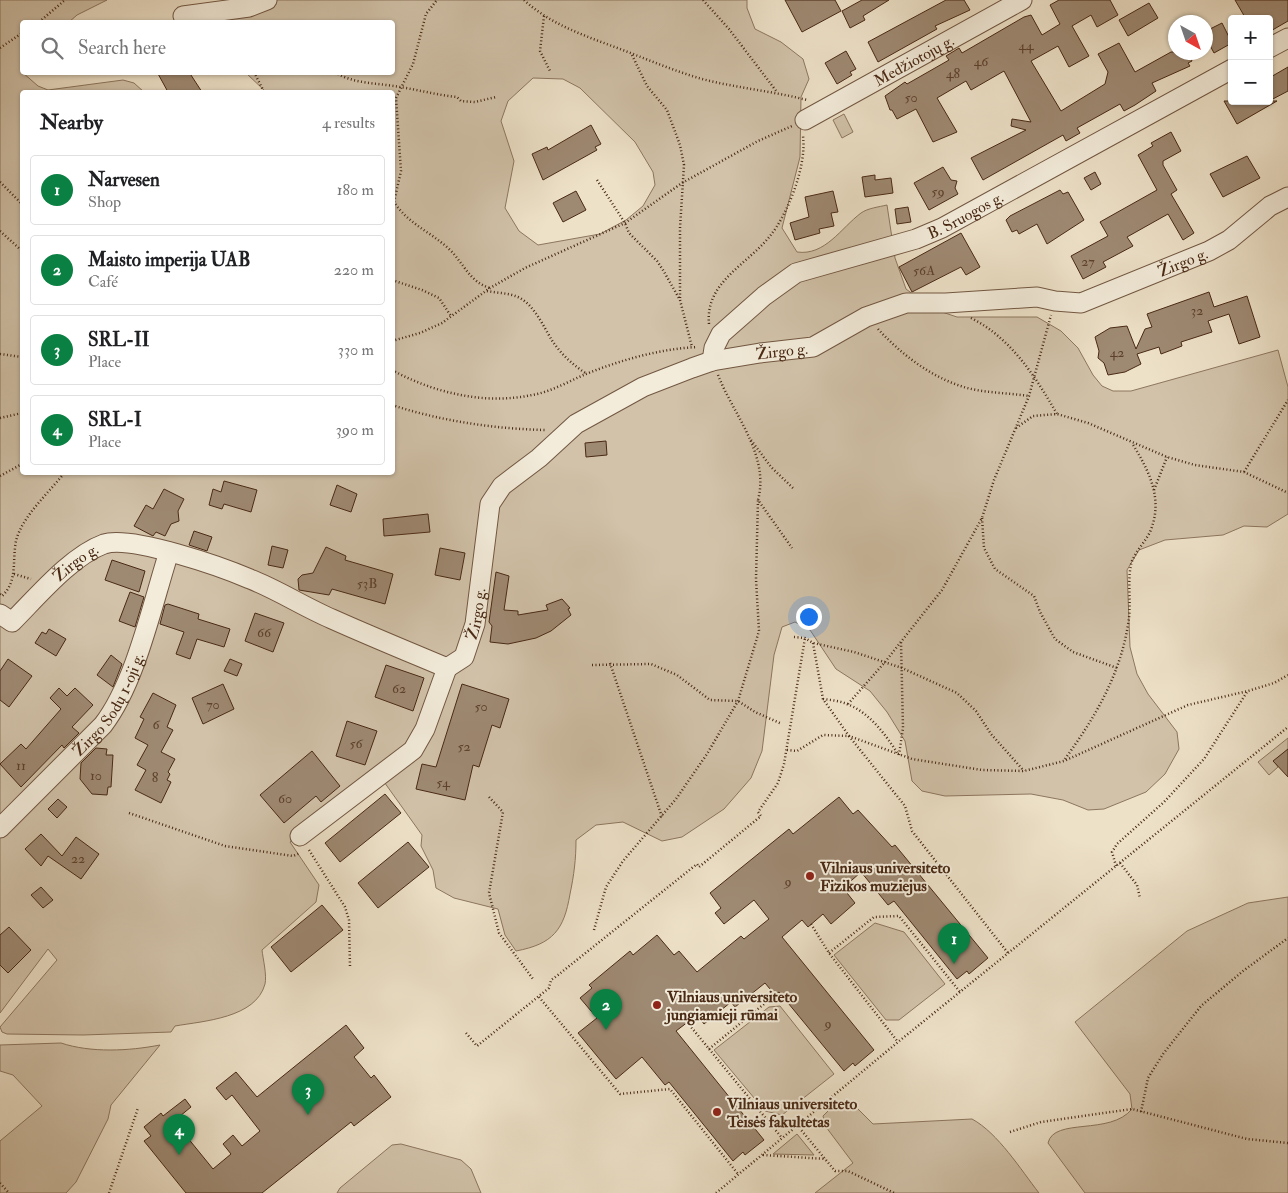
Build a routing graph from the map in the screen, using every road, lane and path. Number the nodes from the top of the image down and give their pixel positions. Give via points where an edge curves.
1 (65, 0) edge
2 (267, 0) edge
3 (437, 0) edge
4 (524, 0) edge
5 (703, 0) edge
6 (1022, 0) edge
7 (183, 16) dead end
8 (544, 16) junction
9 (41, 20) edge
10 (20, 33) edge
11 (1288, 38) edge
12 (1273, 46) edge
13 (0, 48) edge
14 (632, 54) junction
15 (1228, 70) edge
16 (550, 71) dead end
17 (256, 75) edge
18 (344, 75) edge
19 (400, 87) junction
20 (263, 90) edge
21 (777, 92) junction
22 (496, 97) dead end
23 (808, 118) junction
24 (597, 180) dead end
25 (0, 182) edge
26 (682, 183) junction
27 (1288, 197) edge
28 (395, 198) edge
29 (20, 202) edge
30 (395, 203) edge
31 (625, 223) junction
32 (0, 231) edge
33 (20, 249) edge
34 (395, 281) edge
35 (490, 288) junction
36 (486, 291) junction
37 (680, 300) junction
38 (1054, 302) junction
39 (946, 303) junction
40 (451, 316) junction
41 (866, 317) junction
42 (395, 340) edge
43 (692, 348) junction
44 (714, 351) junction
45 (0, 354) edge
46 (20, 357) edge
47 (395, 372) edge
48 (587, 374) junction
49 (1035, 375) junction
50 (1029, 396) junction
51 (1288, 400) edge
52 (395, 407) edge
53 (20, 413) edge
54 (1057, 414) junction
55 (0, 418) edge
56 (568, 430) junction
57 (1014, 430) junction
58 (749, 437) junction
59 (1132, 443) junction
60 (1166, 456) junction
61 (20, 465) edge
62 (1244, 472) junction
63 (63, 475) edge
64 (0, 476) edge
65 (793, 488) dead end
66 (1154, 491) junction
67 (1288, 492) edge
68 (758, 500) junction
69 (982, 518) junction
70 (792, 548) dead end
71 (169, 552) junction
72 (0, 594) edge
73 (4, 623) edge
74 (794, 637) dead end
75 (805, 638) junction
76 (901, 641) junction
77 (813, 643) junction
78 (885, 662) junction
79 (610, 663) junction
80 (592, 665) dead end
81 (447, 668) junction
82 (902, 668) junction
83 (1117, 668) junction
84 (1288, 675) edge
85 (1248, 691) junction
86 (823, 699) junction
87 (738, 701) junction
88 (848, 704) junction
89 (782, 724) dead end
90 (1288, 727) edge
91 (848, 736) junction
92 (787, 750) junction
93 (899, 755) junction
94 (1064, 761) junction
95 (1024, 771) junction
96 (489, 797) dead end
97 (129, 813) dead end
98 (662, 817) junction
99 (0, 828) edge
100 (300, 836) dead end
101 (1120, 863) junction
102 (1116, 866) junction
103 (1140, 898) dead end
104 (811, 924) dead end
105 (594, 930) dead end
106 (1288, 938) edge
107 (829, 952) junction
108 (1008, 953) junction
109 (350, 967) dead end
110 (533, 978) dead end
111 (960, 992) junction
112 (539, 996) junction
113 (775, 996) dead end
114 (687, 1022) dead end
115 (466, 1033) dead end
116 (898, 1042) junction
117 (709, 1049) junction
118 (138, 1108) dead end
119 (1141, 1112) junction
120 (797, 1125) junction
121 (1010, 1132) dead end
122 (782, 1138) junction
123 (1288, 1143) edge
124 (761, 1155) junction
125 (826, 1160) junction
126 (738, 1174) junction
127 (0, 1183) edge
128 (9, 1193) edge
129 (109, 1193) edge
130 (716, 1193) edge
131 (894, 1193) edge

1 - 9 path
2 - 7 street via 250,7
3 - 19 path via 426,14 413,64
4 - 8 path
5 - 21 path
6 - 23 street, Medžiotojų g.
8 - 14 path via 584,36
8 - 16 path via 540,51
10 - 13 path
11 - 12 street
14 - 21 path via 702,79
14 - 26 path via 647,86 667,110 680,145 684,165
15 - 44 street, B. Sruogos g. via 942,228 916,239 796,273 730,326
17 - 20 path
18 - 19 path
19 - 22 path via 431,95 457,97 461,101 476,102
19 - 28 path via 396,98 401,171
21 - 23 path via 807,100
23 - 26 path
23 - 44 path via 793,192 784,215 770,236 721,282 711,299 708,322
24 - 31 path
25 - 29 path
26 - 31 path
26 - 37 path
27 - 38 street, Žirgo g. via 1270,206 1229,240 1209,251 1081,302
30 - 35 path via 411,222 435,236 450,250 478,285
31 - 35 path via 525,268
31 - 37 path via 629,232 657,261
32 - 33 path
34 - 40 path via 439,298
35 - 36 path
36 - 40 path
36 - 48 path via 518,297 546,327 569,360
37 - 43 path
38 - 39 street, Žirgo g. via 1037,297
38 - 49 path
39 - 41 street, Žirgo g. via 906,303
39 - 49 path via 988,327
40 - 42 path via 420,333
41 - 44 street, Žirgo g. via 814,347
41 - 50 path via 894,346 924,369 967,388
43 - 44 path
43 - 48 path via 659,352
44 - 56 street, Žirgo g.
44 - 58 path via 726,396
45 - 46 path
47 - 48 path via 413,382 450,393 491,400 534,395
49 - 50 path
49 - 54 path
50 - 57 path
51 - 62 path
52 - 56 path via 514,429
53 - 55 path
54 - 57 path via 1032,416
54 - 59 path via 1088,423
56 - 81 street, Žirgo g. via 539,458 502,486 490,504 475,624 464,657
57 - 69 path
58 - 65 path
58 - 68 path via 761,487
59 - 60 path
59 - 66 path via 1149,470
60 - 62 path via 1195,465
60 - 66 path
61 - 64 path
62 - 67 path
63 - 72 path via 22,524 16,542 14,574 9,589 2,596
66 - 83 path via 1157,507 1150,532 1132,562 1129,619
68 - 70 path
68 - 87 path via 756,579 759,631
69 - 76 path via 942,590
69 - 83 path via 984,548 995,569 1034,596 1055,639 1073,652
71 - 73 street, Žirgo g. via 117,542 104,544 84,555
71 - 81 street, Žirgo g. via 252,579 302,606
71 - 99 street, Žirgo Sodų 1-oji g. via 116,708
74 - 75 path
75 - 77 path
75 - 92 path
76 - 78 path
76 - 82 path
77 - 78 path
77 - 86 path
78 - 82 path
78 - 88 path
79 - 80 path
79 - 87 path via 651,664 677,675 710,700
79 - 98 path
81 - 100 street via 425,729 412,750
82 - 93 path via 903,728
82 - 95 path via 956,693 976,711 991,734
83 - 94 path via 1095,717
84 - 85 path
85 - 94 path via 1188,705
85 - 102 path via 1204,759 1164,802 1117,844 1112,852
86 - 88 path
86 - 91 path
87 - 89 path
87 - 98 path via 707,754
88 - 93 path via 886,735
90 - 101 path
91 - 92 path via 823,735 797,751
91 - 93 path
91 - 108 path via 905,806 912,831
92 - 112 path via 778,783 758,812 762,816 558,975
93 - 95 path via 982,770
94 - 95 path
96 - 110 path via 503,812 489,892 499,933
97 - 109 path via 225,846 293,856 308,848 350,920
98 - 105 path via 623,861 606,888
101 - 102 path
101 - 103 path via 1137,885
102 - 108 path
104 - 107 path
106 - 119 path via 1242,971 1202,1006 1148,1078
107 - 111 path via 874,917 899,916
107 - 116 path
108 - 111 path
111 - 116 path
112 - 115 path via 477,1046
112 - 126 path via 620,1094 670,1089
113 - 117 path
114 - 117 path
116 - 120 path
117 - 122 path
118 - 129 path
119 - 121 path via 1132,1109 1041,1122
119 - 123 path via 1247,1139
120 - 122 path
120 - 125 path
122 - 124 path
124 - 125 path
124 - 126 path
125 - 131 path via 835,1171 848,1171
126 - 130 path
127 - 128 path

